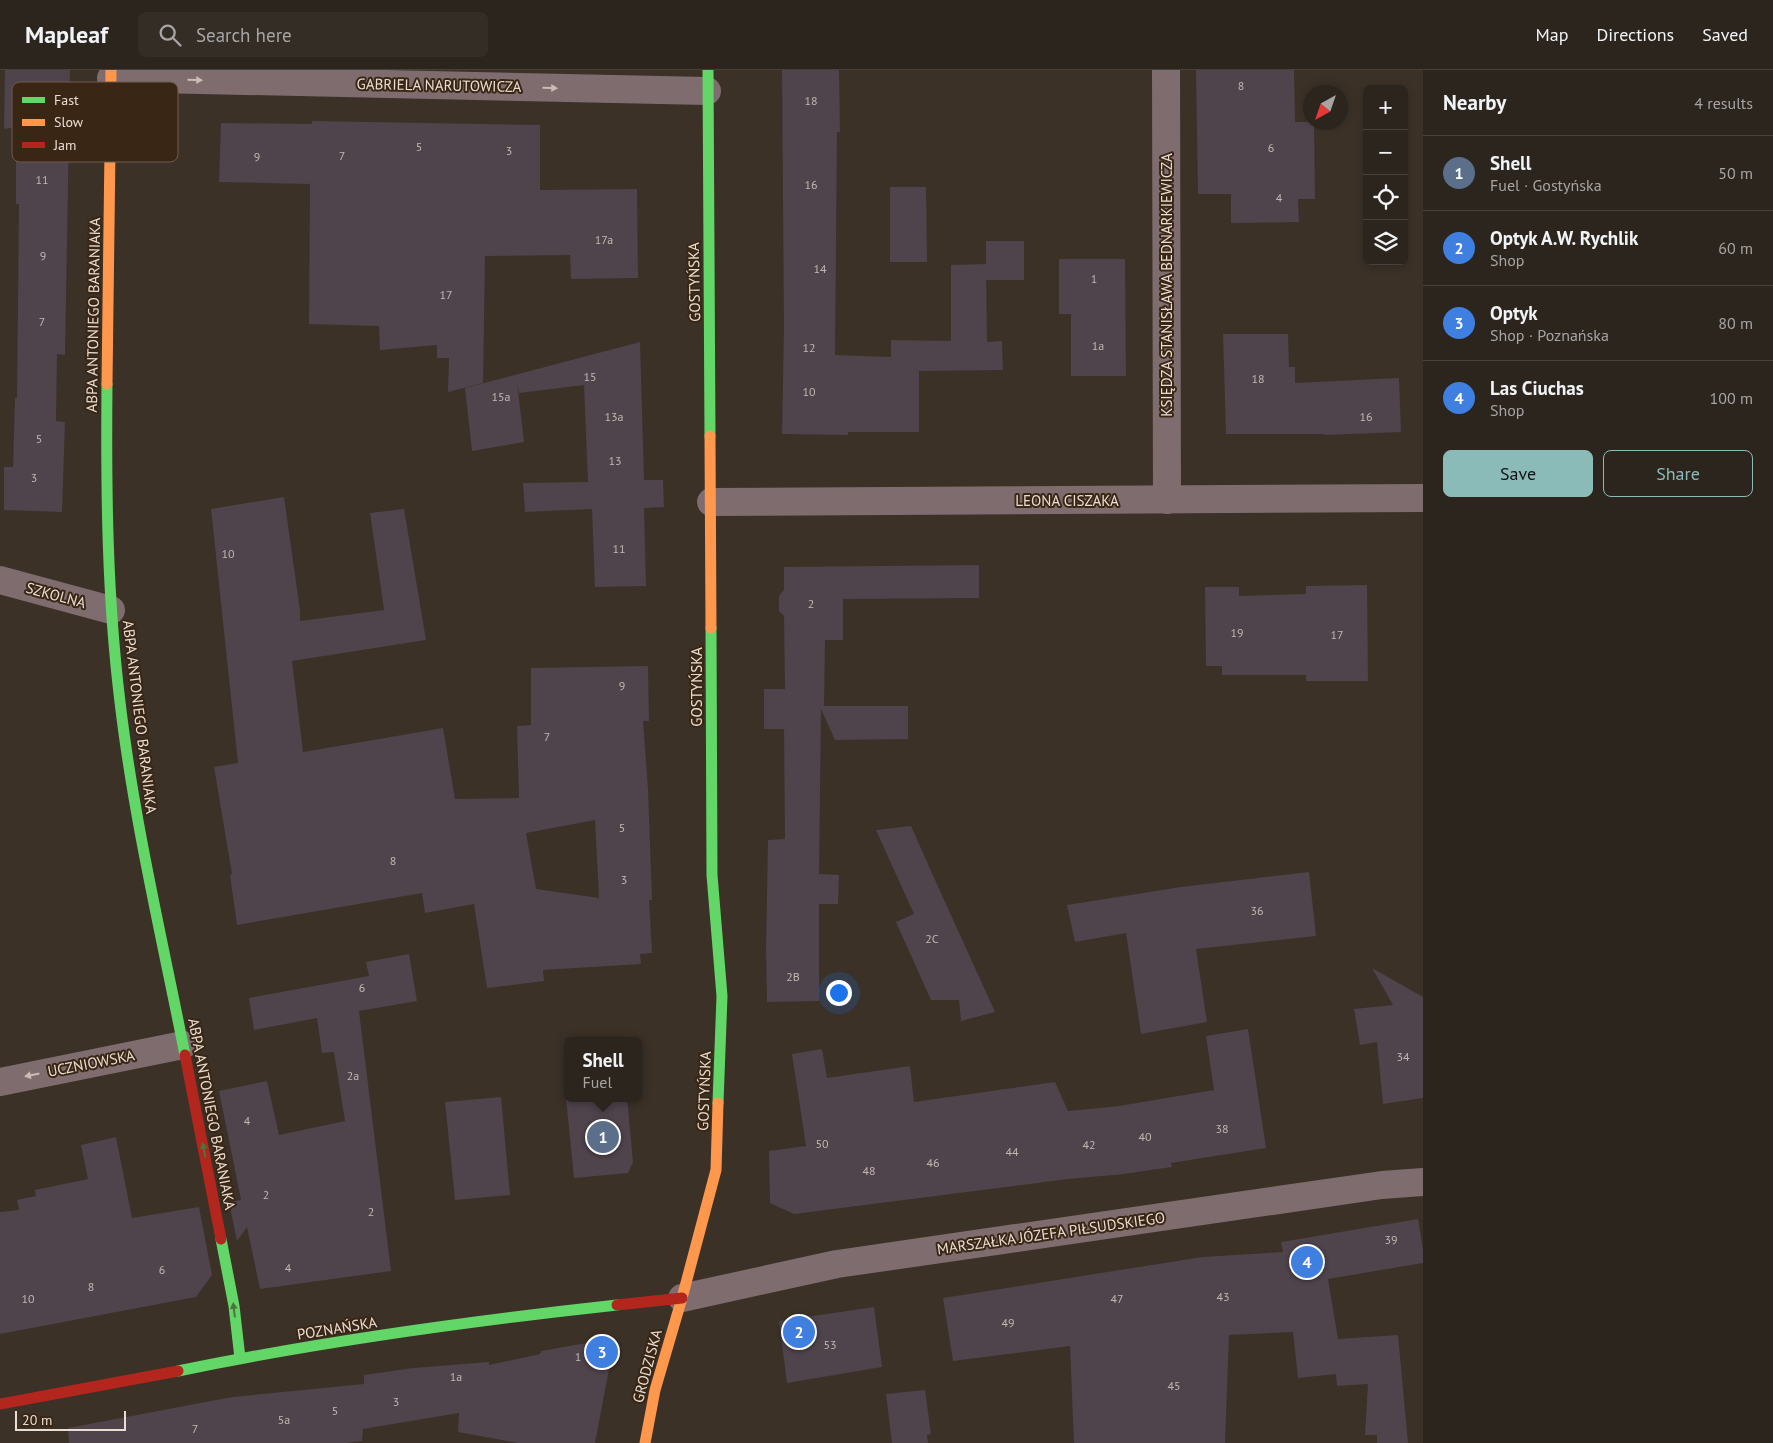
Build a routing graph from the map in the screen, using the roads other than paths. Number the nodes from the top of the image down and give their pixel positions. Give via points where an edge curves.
1 (1166, 70) edge
2 (111, 74) edge
3 (626, 80) edge
4 (708, 80) edge
5 (110, 162) edge
6 (1423, 498) edge
7 (1167, 500) junction
8 (711, 502) junction
9 (0, 580) edge
10 (112, 610) junction
11 (183, 1045) junction
12 (0, 1082) edge
13 (1423, 1182) edge
14 (682, 1298) junction
15 (240, 1358) junction
16 (0, 1404) edge
17 (645, 1443) edge

1 - 7 street, KSIĘDZA STANISŁAWA BEDNARKIEWICZA
2 -> 3 street, GABRIELA NARUTOWICZA
3 - 4 street, GABRIELA NARUTOWICZA
4 - 8 street, GOSTYŃSKA
5 - 10 street, ABPA ANTONIEGO BARANIAKA via 106,474
6 - 7 street, LEONA CISZAKA
7 - 8 street, LEONA CISZAKA
8 - 14 street, GOSTYŃSKA via 712,875 722,996 718,1130 716,1170
9 - 10 street, SZKOLNA
10 - 11 street, ABPA ANTONIEGO BARANIAKA via 120,702 135,802
11 -> 12 street, UCZNIOWSKA
15 -> 11 street, ABPA ANTONIEGO BARANIAKA via 234,1306
13 - 14 street, MARSZAŁKA JÓZEFA PIŁSUDSKIEGO via 1382,1185 837,1264
14 - 15 street, POZNAŃSKA via 486,1320
14 - 17 street, GRODZISKA via 654,1390
15 - 16 street, POZNAŃSKA

